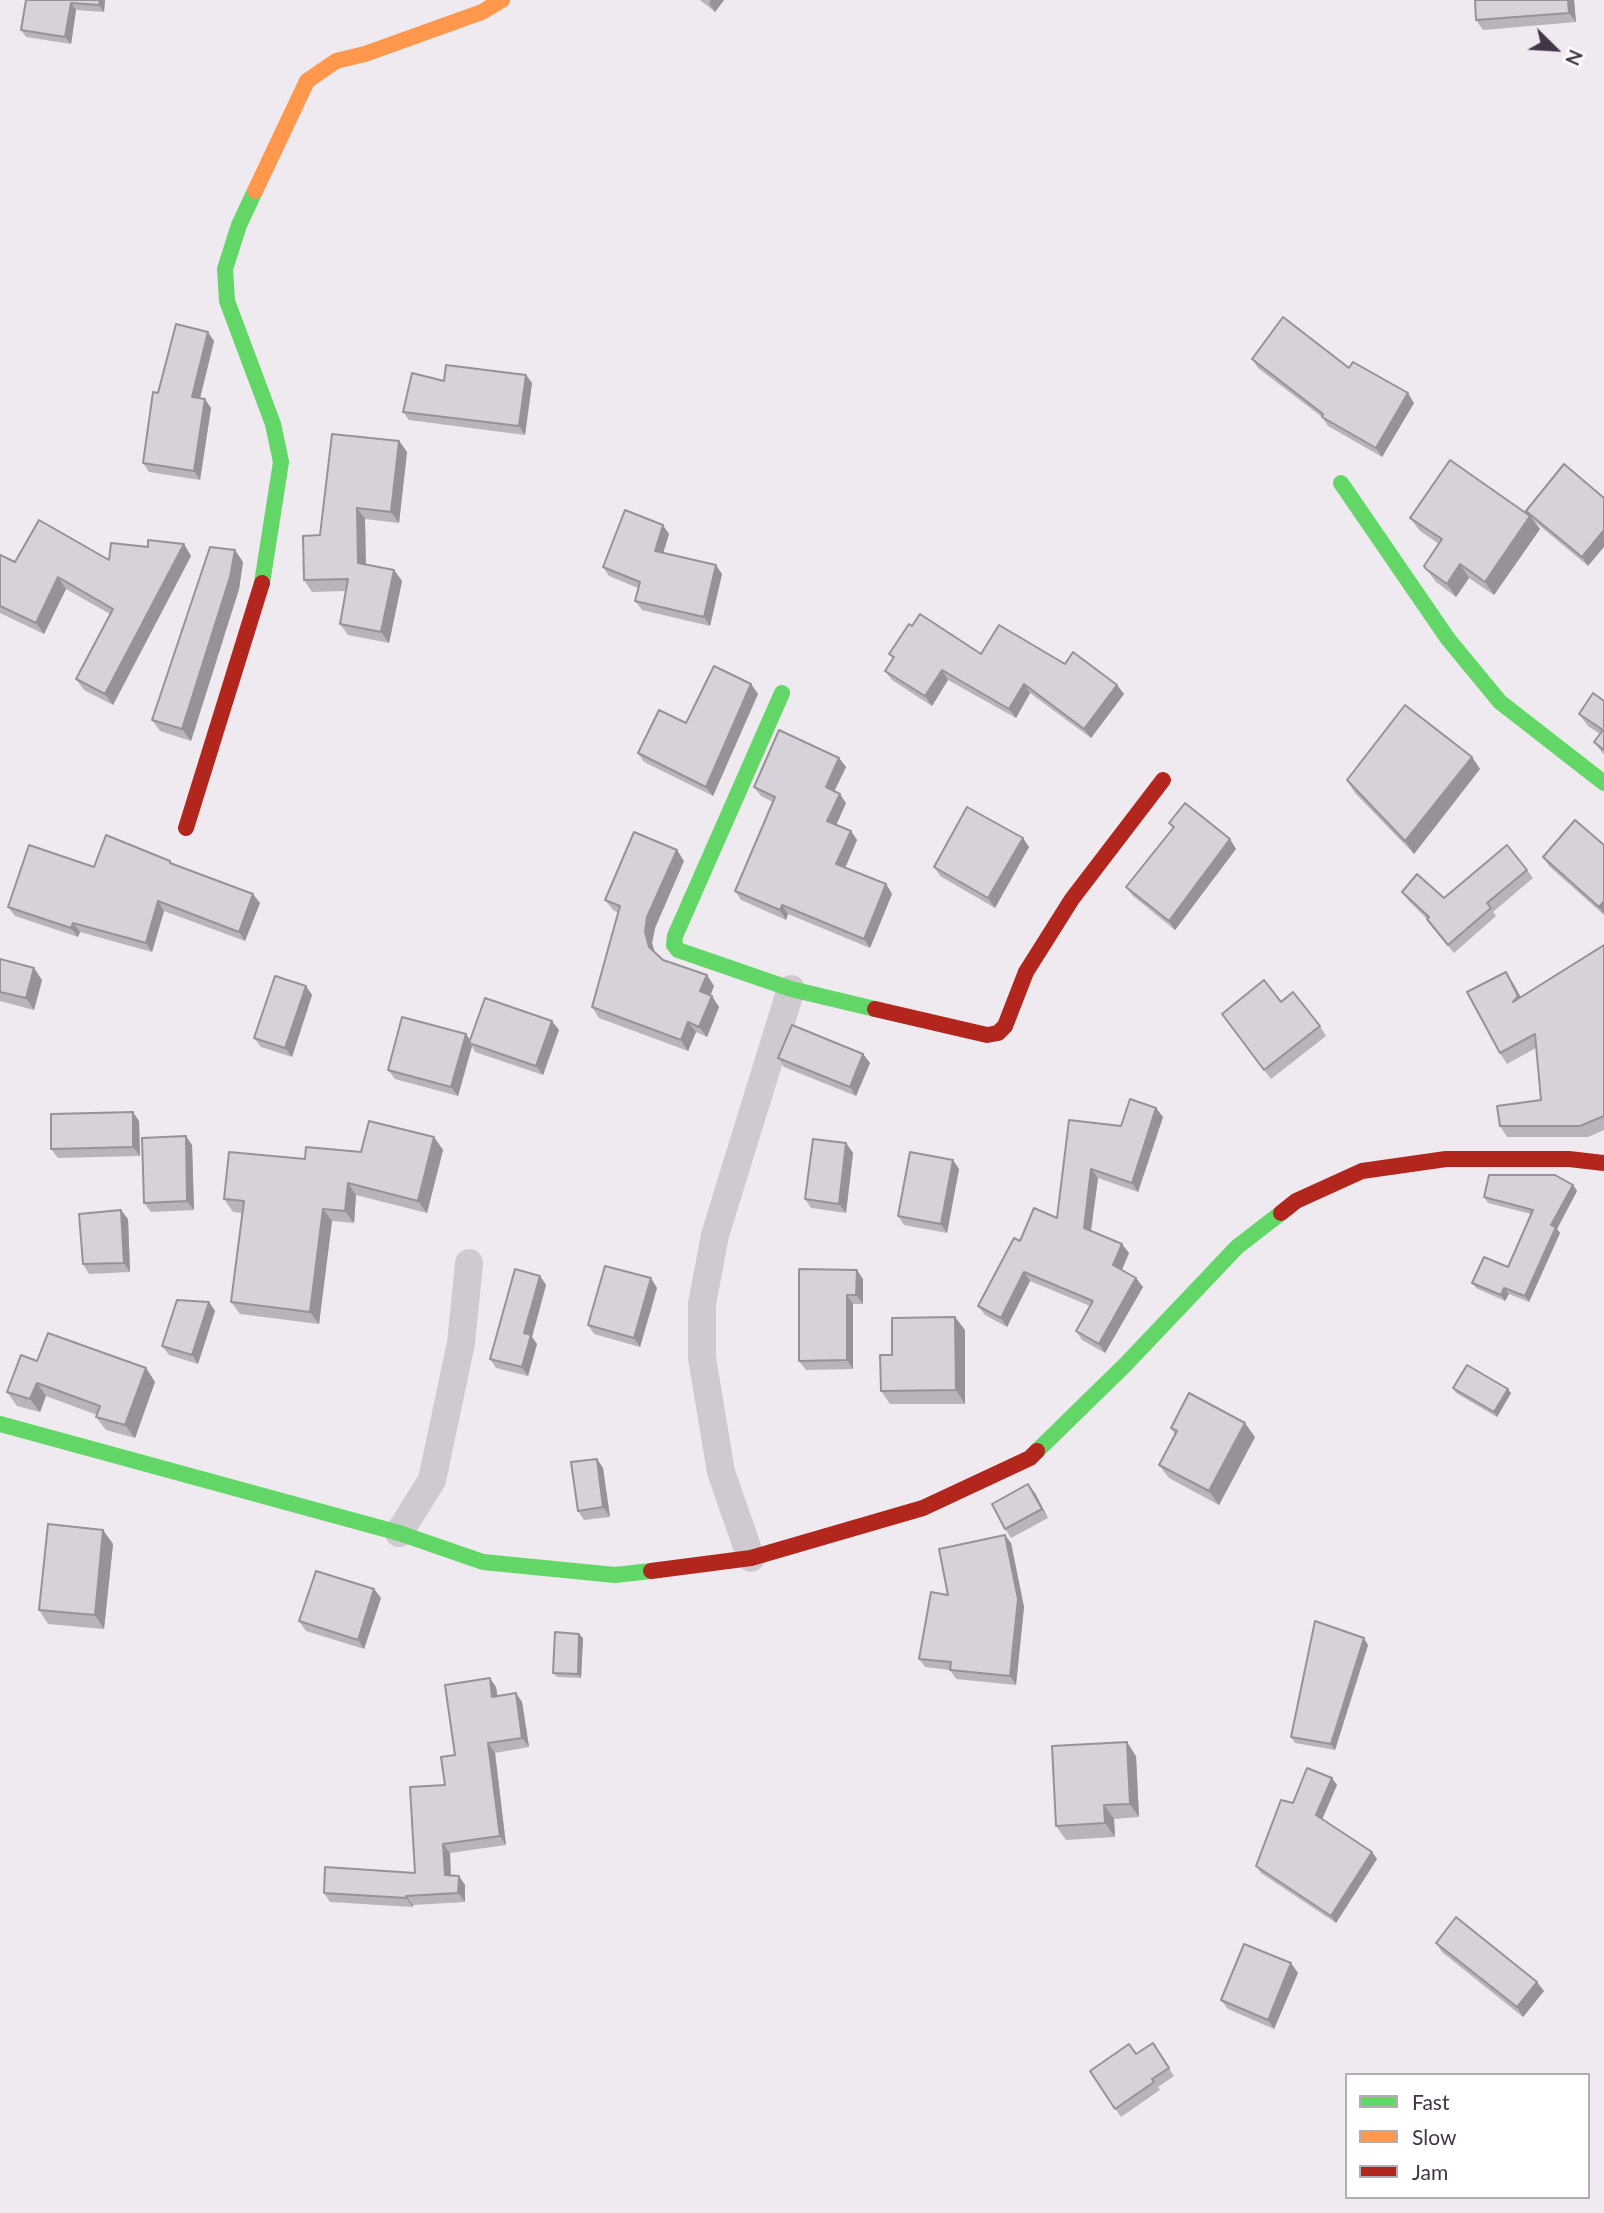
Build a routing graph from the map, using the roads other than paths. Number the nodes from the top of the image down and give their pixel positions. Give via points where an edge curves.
1 (502, 0) edge
2 (1341, 483) dead end
3 (782, 692) dead end
4 (1163, 780) dead end
5 (1604, 783) edge
6 (186, 828) dead end
7 (791, 989) junction
8 (1604, 1163) edge
9 (469, 1263) dead end
10 (0, 1424) edge
11 (399, 1533) junction
12 (751, 1558) junction

1 - 6 street via 482,12 336,61 307,81 239,225 225,269 227,301 273,424 281,462 260,594
2 - 5 street via 1448,639 1500,702
3 - 7 street via 674,945
4 - 7 street via 1072,899 1026,972 998,1033 987,1035
7 - 12 street via 715,1235 702,1304 702,1358 721,1472
8 - 12 street via 1446,1159 1362,1171 1296,1201 1237,1247 1030,1458 923,1508
9 - 11 street via 461,1343 432,1480
10 - 11 street
11 - 12 street via 483,1562 615,1575

